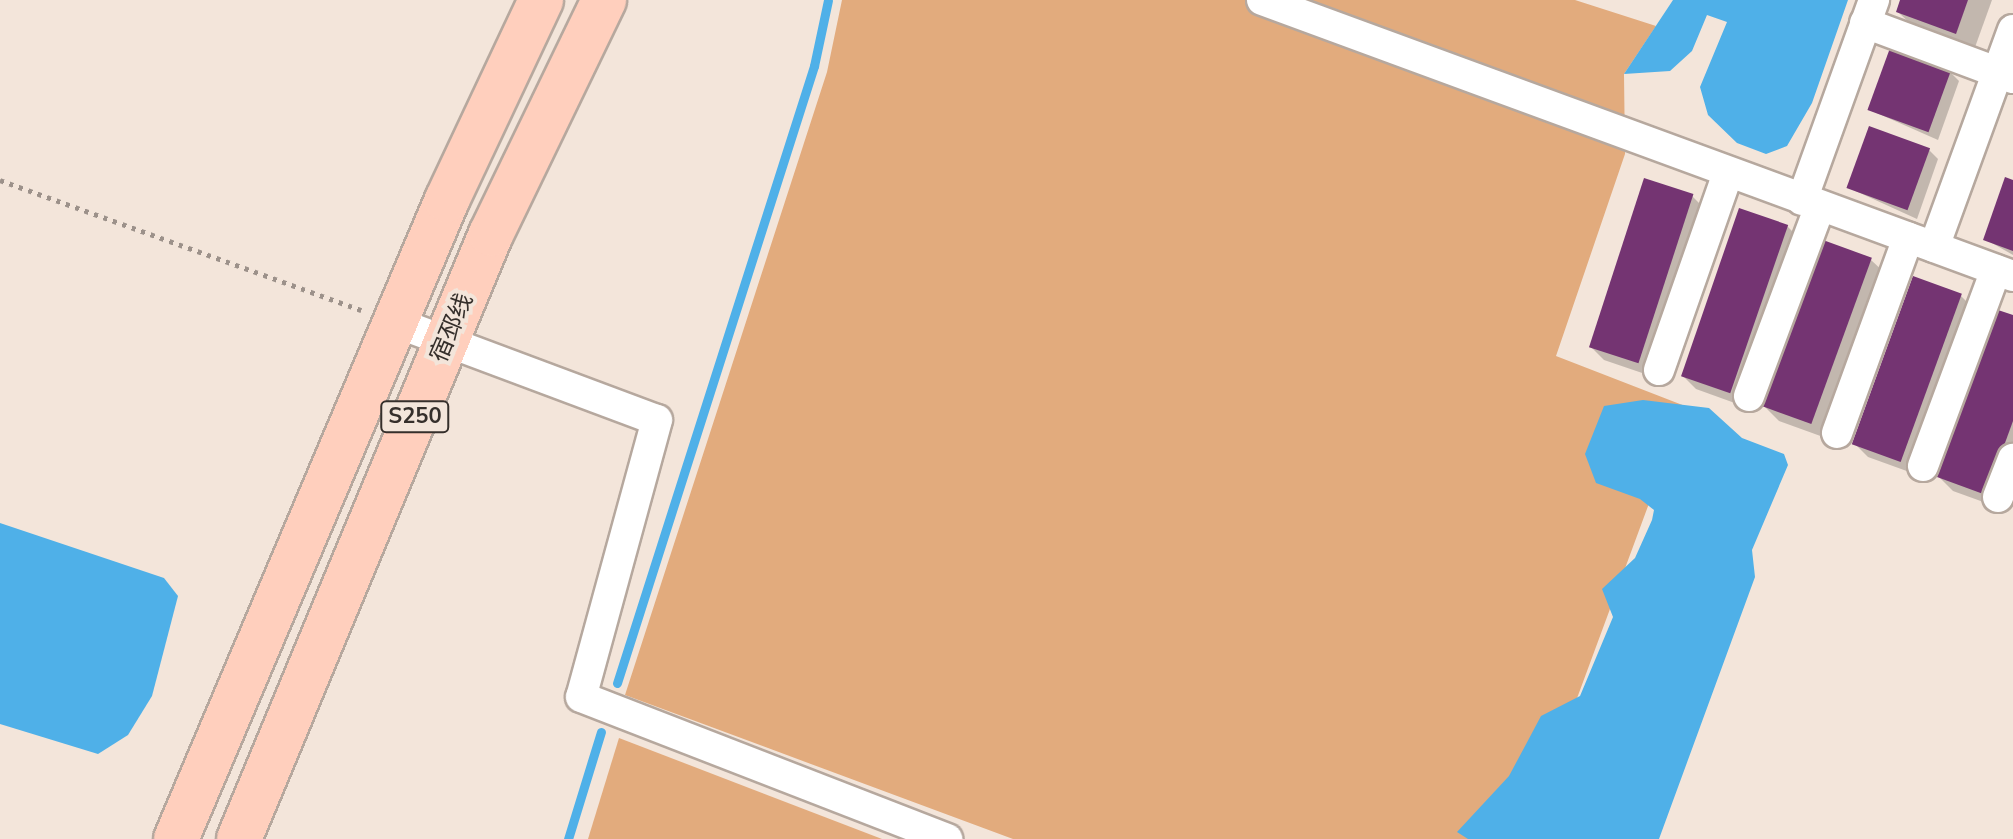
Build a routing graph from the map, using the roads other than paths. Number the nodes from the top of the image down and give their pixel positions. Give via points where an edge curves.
1 (541, 0) edge
2 (604, 0) edge
3 (1262, 0) edge
4 (1870, 12) edge
5 (2013, 30) edge
6 (2005, 76) edge
7 (1728, 173) junction
8 (1811, 203) junction
9 (1921, 243) junction
10 (2005, 273) edge
11 (400, 324) junction
12 (446, 342) junction
13 (1659, 370) dead end
14 (1749, 396) dead end
15 (1837, 433) dead end
16 (2013, 459) edge
17 (1923, 466) dead end
18 (1998, 497) dead end
19 (176, 839) edge
20 (239, 839) edge
21 (947, 839) edge

1 - 11 main road, 宿邳线 / S250 via 447,200
2 - 12 main road, 宿邳线 / S250
3 - 7 street
4 - 6 street
4 - 8 street
5 - 6 street
6 - 9 street
7 - 8 street
7 - 13 street
8 - 9 street
8 - 14 street
9 - 10 street
9 - 15 street
10 - 17 street
11 - 12 street
11 - 19 main road, 宿邳线 / S250
12 - 20 main road, 宿邳线 / S250
12 - 21 street via 657,420 581,697
16 - 18 street

